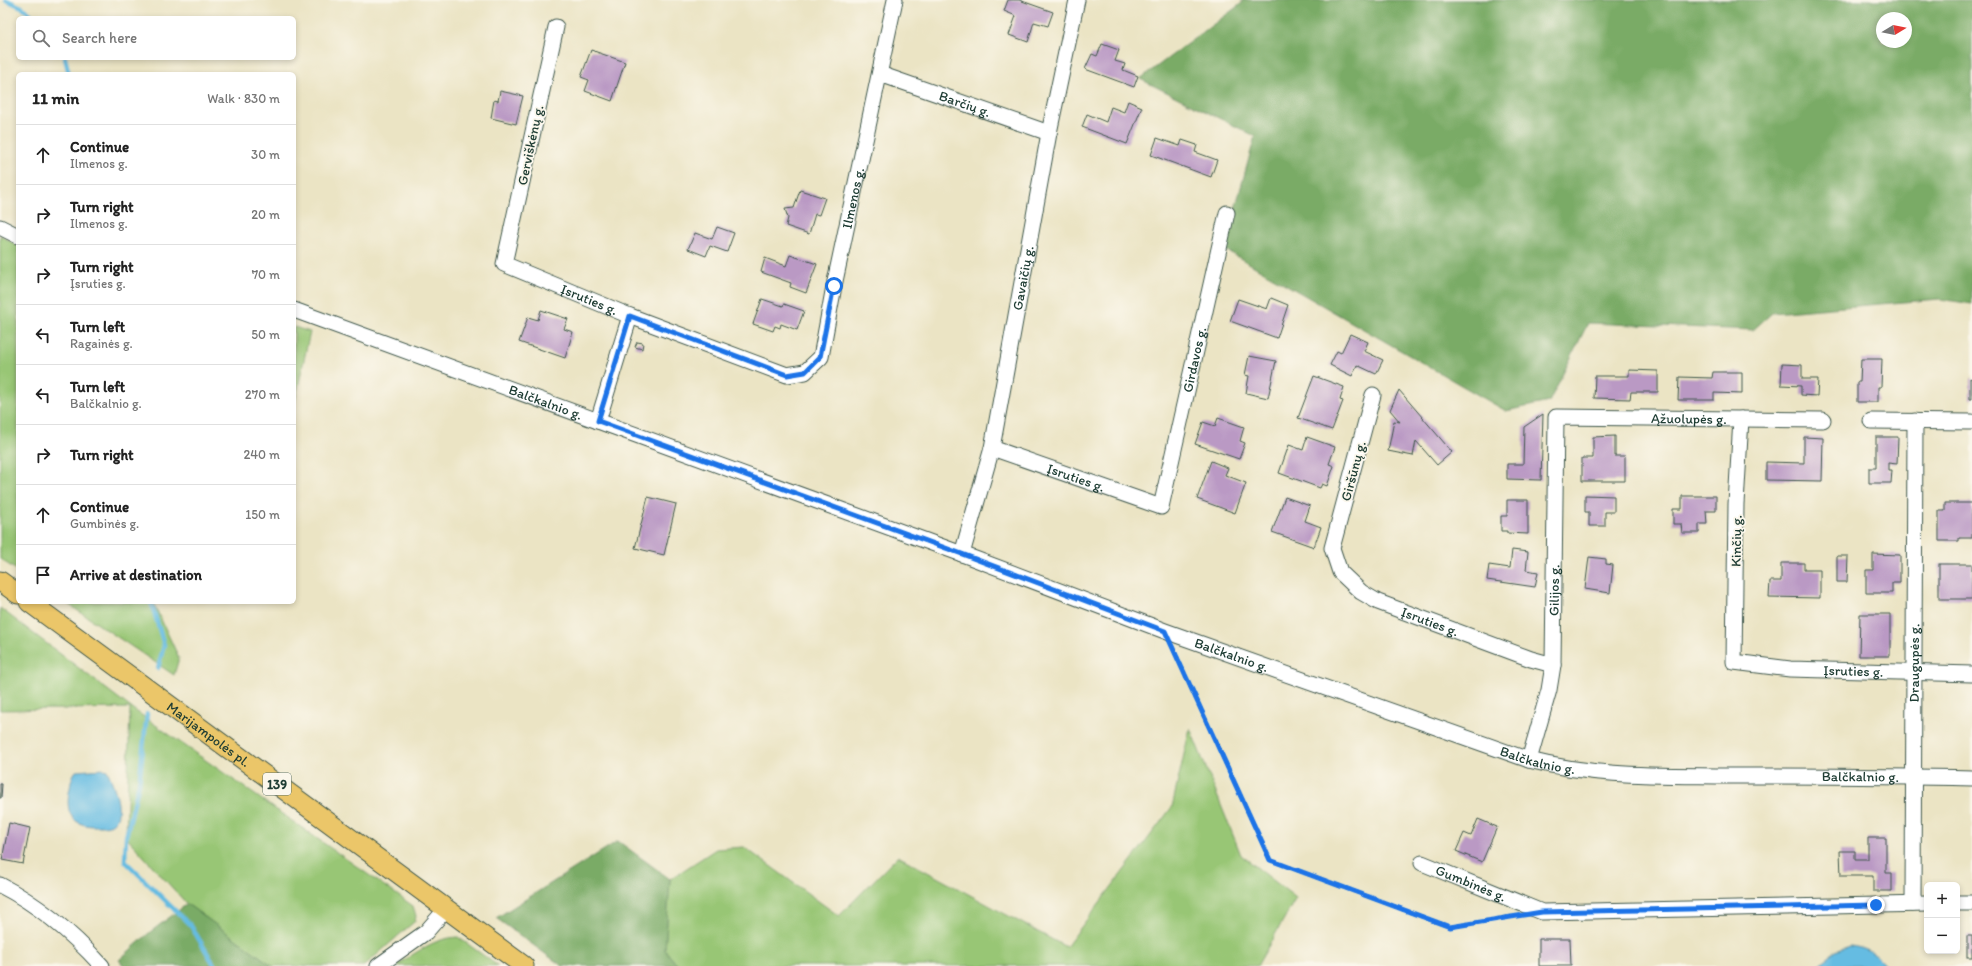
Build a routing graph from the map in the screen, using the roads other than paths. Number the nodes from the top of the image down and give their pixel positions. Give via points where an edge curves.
1 (895, 0) edge
2 (1077, 0) edge
3 (556, 27) dead end
4 (880, 74) junction
5 (1049, 133) junction
6 (1227, 213) dead end
7 (0, 227) edge
8 (16, 235) edge
9 (504, 264) joint
10 (296, 311) edge
11 (630, 316) junction
12 (787, 375) joint
13 (1373, 395) dead end
14 (1556, 417) joint
15 (1741, 419) junction
16 (1823, 420) dead end
17 (598, 421) junction
18 (1871, 421) dead end
19 (1915, 421) junction
20 (1972, 422) edge
21 (992, 448) junction
22 (1161, 507) joint
23 (1332, 548) joint
24 (962, 554) junction
25 (0, 581) edge
26 (16, 593) edge
27 (32, 604) edge
28 (1734, 662) joint
29 (1553, 665) junction
30 (1915, 674) junction
31 (1972, 674) edge
32 (1528, 760) junction
33 (1914, 777) junction
34 (1972, 778) edge
35 (1422, 863) dead end
36 (0, 885) edge
37 (1960, 903) edge
38 (1972, 903) edge
39 (1920, 904) edge
40 (446, 908) junction
41 (102, 966) edge
42 (378, 966) edge
43 (524, 966) edge

1 - 4 street, Ilmenos g.
2 - 5 street, Gavaičių g.
3 - 9 street, Gerviškėnų g.
4 - 5 street, Barčių g.
4 - 12 street, Ilmenos g. via 820,357 805,372
5 - 21 street, Gavaičių g.
6 - 22 street, Girdavos g.
7 - 8 street
9 - 11 street, Įsruties g.
10 - 17 street, Balčkalnio g.
11 - 12 street, Įsruties g.
11 - 17 street
13 - 23 street, Giršūnų g.
14 - 15 street, Ąžuolupės g.
14 - 29 street, Gilijos g.
15 - 16 street, Ąžuolupės g.
15 - 28 street, Kinčių g. via 1736,504
17 - 24 street, Balčkalnio g.
18 - 19 street
19 - 20 street
19 - 30 street, Draugupės g.
21 - 22 street, Įsruties g.
21 - 24 street, Gavaičių g.
23 - 29 street, Įsruties g. via 1340,572 1361,592 1378,602
24 - 32 street, Balčkalnio g. via 1165,631
25 - 26 main road
27 - 40 main road, Marijampolės pl. / 139
28 - 30 street, Įsruties g. via 1790,669
29 - 32 street, Gilijos g. via 1549,690
30 - 31 street, Įsruties g.
30 - 33 street, Draugupės g.
32 - 33 street, Balčkalnio g. via 1557,768 1638,775
33 - 34 street, Balčkalnio g.
33 - 39 street, Draugupės g.
35 - 39 street, Gumbinės g. via 1542,912
36 - 41 street via 35,906 62,927
37 - 38 street
40 - 42 street via 426,932
40 - 43 main road, Marijampolės pl. / 139

